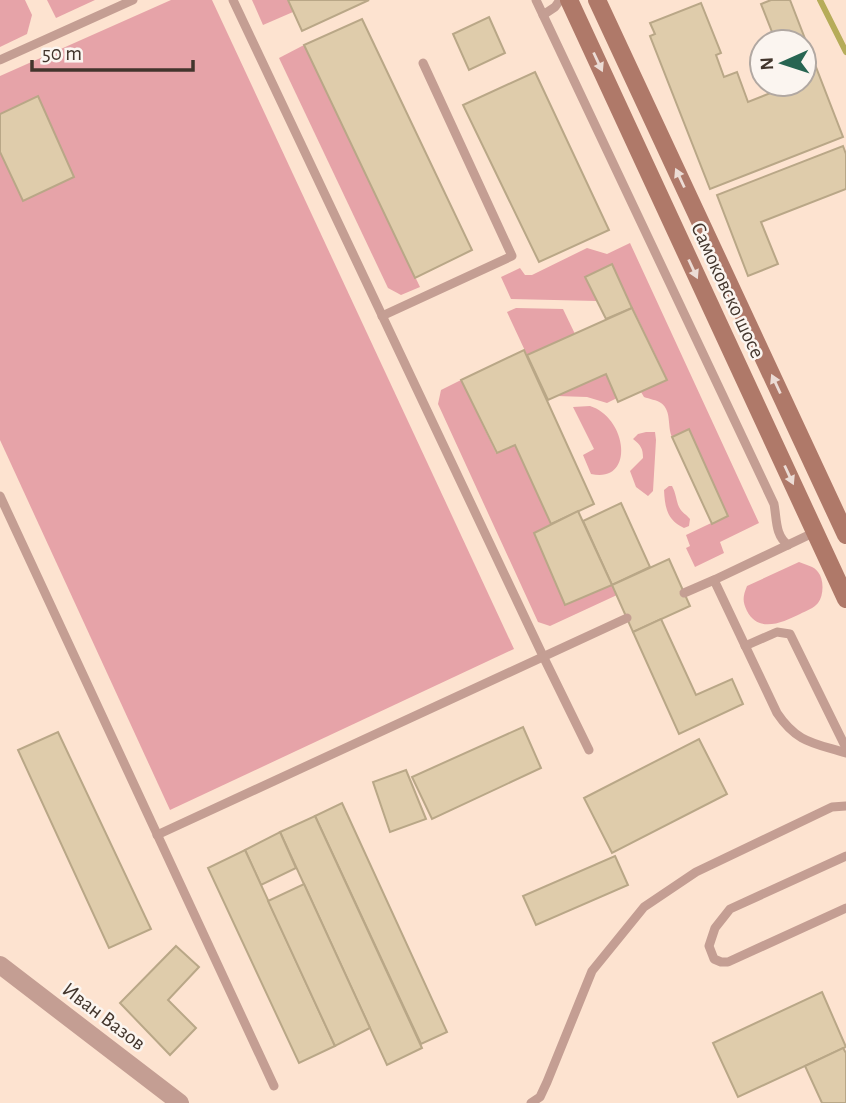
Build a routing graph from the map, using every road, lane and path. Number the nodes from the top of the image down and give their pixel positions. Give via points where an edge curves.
1 (133, 0) edge
2 (233, 0) edge
3 (536, 0) edge
4 (560, 0) edge
5 (569, 0) edge
6 (597, 0) edge
7 (543, 15) junction
8 (0, 60) edge
9 (423, 63) dead end
10 (382, 316) junction
11 (0, 496) edge
12 (815, 532) junction
13 (846, 535) edge
14 (788, 545) junction
15 (714, 580) junction
16 (684, 593) dead end
17 (846, 599) edge
18 (627, 618) dead end
19 (745, 646) junction
20 (543, 656) junction
21 (589, 750) dead end
22 (846, 750) edge
23 (846, 806) edge
24 (157, 835) junction
25 (846, 856) edge
26 (846, 908) edge
27 (0, 965) edge
28 (274, 1086) dead end
29 (180, 1103) edge
30 (531, 1103) edge

1 - 8 lane
2 - 10 lane
3 - 7 lane
4 - 7 lane
5 -> 12 main road, Самоковско шосе
13 -> 6 main road, Самоковско шосе
7 - 14 lane via 774,504 777,533
9 - 10 lane via 512,256
10 - 20 lane
11 - 24 lane
12 - 14 lane
12 - 17 main road, Самоковско шосе
14 - 15 lane
15 - 16 lane
15 - 19 lane
18 - 20 lane
19 - 22 lane via 786,726 800,739
19 - 22 lane via 777,632 790,634
20 - 21 lane
20 - 24 lane
23 - 30 lane via 832,807 696,872 644,907 592,971 547,1082 540,1097
24 - 28 lane
25 - 26 lane via 730,909 715,928 709,946 714,958 727,962
27 - 29 street, Иван Вазов

